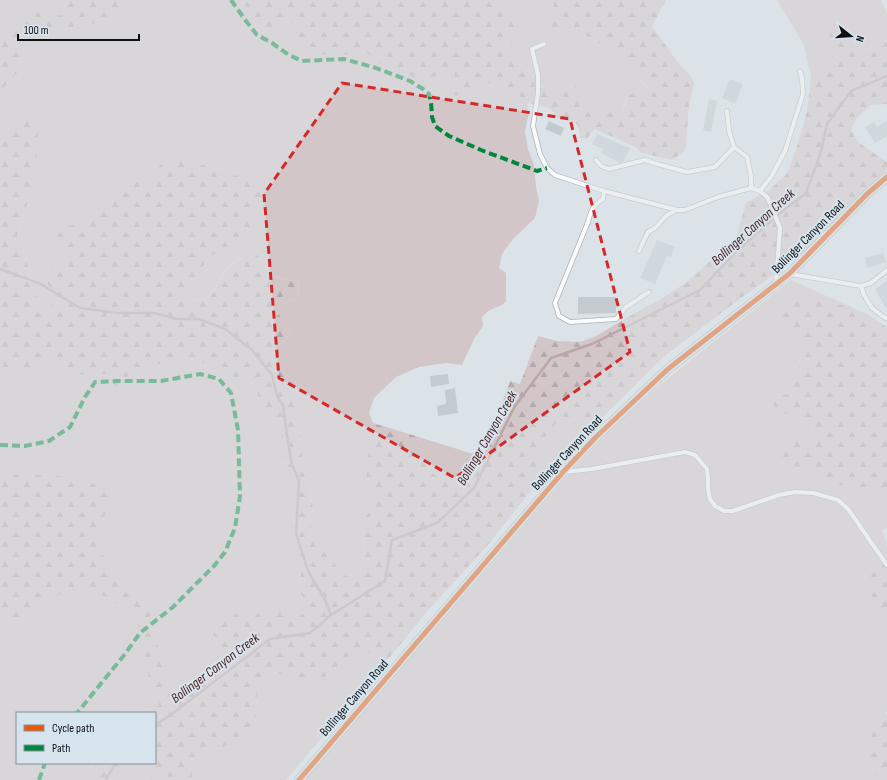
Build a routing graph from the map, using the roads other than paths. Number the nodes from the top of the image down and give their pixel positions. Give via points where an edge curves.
1 (544, 44) dead end
2 (800, 72) dead end
3 (727, 111) dead end
4 (734, 147) junction
5 (596, 160) dead end
6 (887, 177) edge
7 (751, 188) junction
8 (604, 191) junction
9 (760, 191) junction
10 (677, 210) junction
11 (639, 251) dead end
12 (887, 270) edge
13 (789, 274) junction
14 (776, 285) junction
15 (861, 286) junction
16 (649, 292) dead end
17 (887, 318) edge
18 (563, 472) junction
19 (887, 565) edge
20 (299, 780) edge

1 - 8 lane via 532,49 538,75 533,126 540,154 547,168 555,175
2 - 9 lane via 803,94 785,151
3 - 4 lane
4 - 5 lane via 715,167 687,172 645,160 609,169 601,166
4 - 7 lane via 747,157
6 - 13 street, Bollinger Canyon Road
7 - 9 lane
7 - 10 lane via 685,210
8 - 10 lane
8 - 16 lane via 603,199 591,210 556,298 559,316 570,322 616,318 626,307
9 - 14 lane via 771,203 780,228
10 - 11 lane via 648,232
12 - 15 lane via 871,283
13 - 14 street, Bollinger Canyon Road
13 - 15 lane
14 - 18 street, Bollinger Canyon Road via 668,369
15 - 17 lane via 872,308
18 - 19 lane via 685,452 695,456 707,469 710,499 715,506 724,511 733,511 779,494 795,492 813,492 838,500 848,509
18 - 20 street, Bollinger Canyon Road

